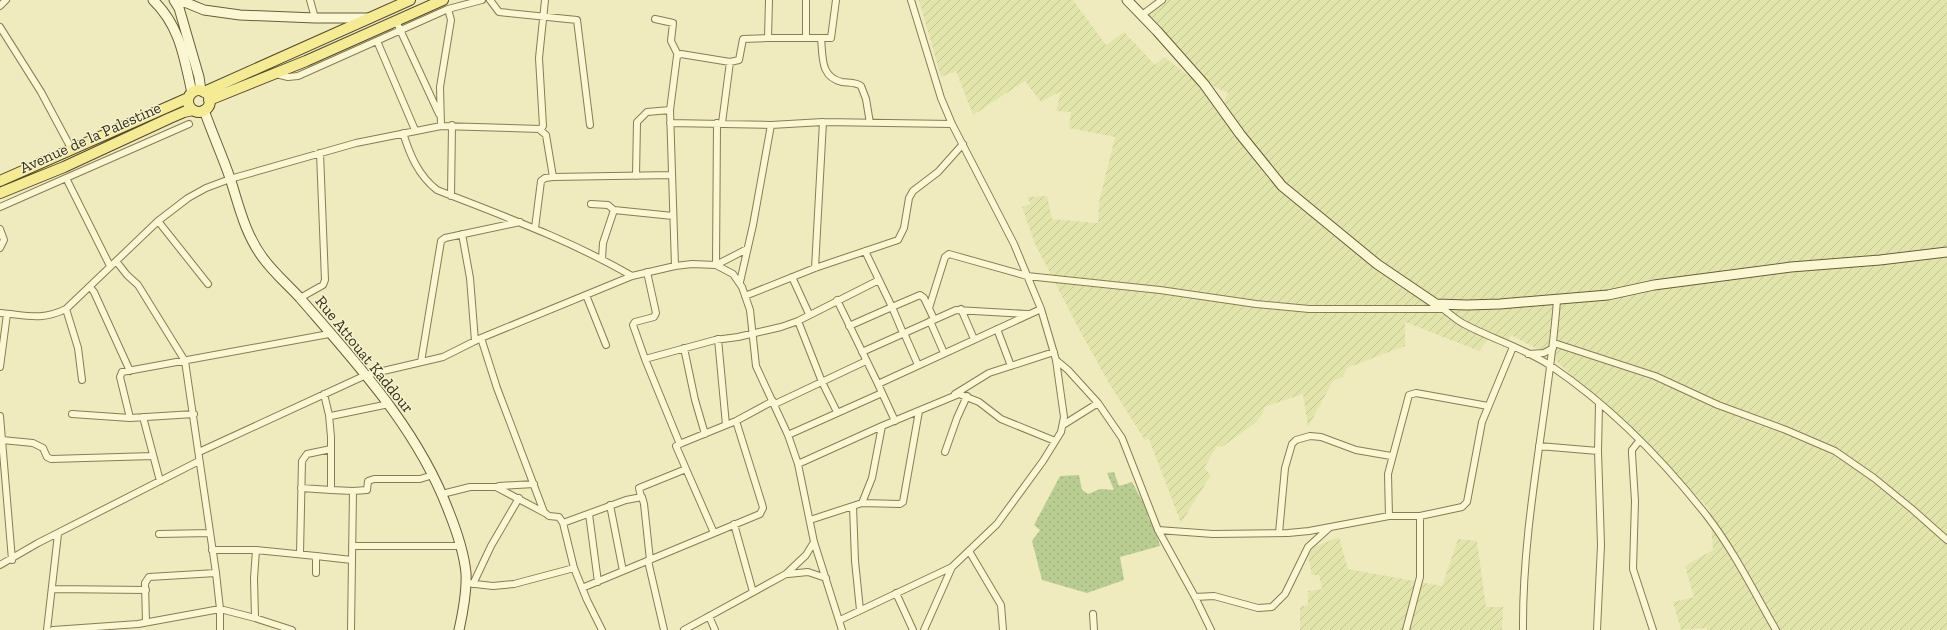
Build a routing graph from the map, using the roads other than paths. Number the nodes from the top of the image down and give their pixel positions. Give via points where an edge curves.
1 (6, 0) edge
2 (153, 0) edge
3 (174, 0) edge
4 (310, 0) edge
5 (409, 0) edge
6 (442, 0) edge
7 (482, 0) edge
8 (490, 0) edge
9 (545, 0) edge
10 (769, 0) edge
11 (806, 0) edge
12 (836, 0) edge
13 (911, 0) edge
14 (1127, 0) edge
15 (1162, 0) edge
16 (465, 2) edge
17 (0, 6) edge
18 (448, 9) junction
19 (1142, 15) junction
20 (543, 16) junction
21 (316, 18) junction
22 (370, 18) junction
23 (655, 19) dead end
24 (399, 25) junction
25 (0, 27) edge
26 (768, 38) junction
27 (806, 38) junction
28 (821, 38) junction
29 (377, 41) junction
30 (678, 55) junction
31 (730, 62) junction
32 (275, 74) junction
33 (199, 95) junction
34 (193, 110) junction
35 (204, 110) junction
36 (670, 110) junction
37 (440, 117) junction
38 (823, 122) junction
39 (670, 123) junction
40 (720, 123) junction
41 (870, 123) junction
42 (189, 124) dead end
43 (952, 124) junction
44 (452, 125) junction
45 (590, 125) dead end
46 (772, 125) junction
47 (441, 126) junction
48 (415, 130) junction
49 (540, 130) junction
50 (403, 133) junction
51 (963, 144) junction
52 (72, 150) junction
53 (92, 153) junction
54 (320, 153) junction
55 (96, 164) junction
56 (636, 176) junction
57 (672, 176) junction
58 (553, 177) junction
59 (66, 178) junction
60 (230, 178) junction
61 (0, 181) edge
62 (0, 193) edge
63 (451, 196) junction
64 (591, 204) dead end
65 (0, 207) edge
66 (614, 210) junction
67 (673, 216) junction
68 (158, 221) junction
69 (521, 222) junction
70 (535, 228) junction
71 (0, 229) edge
72 (462, 234) junction
73 (0, 248) edge
74 (747, 249) junction
75 (865, 251) junction
76 (1947, 252) edge
77 (602, 259) junction
78 (116, 261) junction
79 (716, 265) junction
80 (110, 266) junction
81 (675, 266) junction
82 (815, 268) junction
83 (647, 272) junction
84 (632, 276) junction
85 (1027, 276) junction
86 (792, 278) junction
87 (879, 280) junction
88 (740, 282) junction
89 (208, 284) dead end
90 (90, 287) junction
91 (586, 294) junction
92 (745, 296) junction
93 (300, 298) junction
94 (837, 300) junction
95 (1557, 300) junction
96 (1436, 304) junction
97 (892, 306) junction
98 (929, 308) junction
99 (66, 309) junction
100 (961, 309) junction
101 (1040, 309) junction
102 (1444, 309) junction
103 (0, 313) edge
104 (7, 314) junction
105 (809, 314) junction
106 (1028, 314) junction
107 (932, 320) junction
108 (798, 321) junction
109 (849, 326) junction
110 (997, 329) junction
111 (903, 333) junction
112 (330, 334) junction
113 (752, 334) junction
114 (718, 339) junction
115 (974, 339) junction
116 (478, 340) junction
117 (606, 345) dead end
118 (1554, 346) junction
119 (1513, 347) junction
120 (684, 348) junction
121 (862, 352) junction
122 (1054, 352) junction
123 (944, 353) junction
124 (1527, 354) junction
125 (645, 359) junction
126 (1056, 360) junction
127 (186, 361) junction
128 (866, 361) junction
129 (421, 362) junction
130 (918, 365) junction
131 (1011, 366) junction
132 (1550, 366) junction
133 (0, 367) edge
134 (130, 371) junction
135 (366, 374) junction
136 (82, 380) dead end
137 (822, 382) junction
138 (878, 384) junction
139 (882, 393) junction
140 (324, 394) junction
141 (953, 395) junction
142 (967, 396) junction
143 (774, 402) junction
144 (1098, 403) junction
145 (389, 404) junction
146 (1599, 404) junction
147 (1488, 406) junction
148 (920, 411) junction
149 (837, 412) junction
150 (72, 414) dead end
151 (194, 414) junction
152 (329, 415) junction
153 (0, 416) edge
154 (143, 417) junction
155 (130, 418) junction
156 (736, 421) junction
157 (895, 421) junction
158 (726, 425) junction
159 (882, 426) junction
160 (1063, 426) junction
161 (705, 434) junction
162 (788, 435) junction
163 (2, 440) junction
164 (1055, 440) junction
165 (1639, 441) junction
166 (682, 443) junction
167 (1539, 446) junction
168 (331, 449) junction
169 (1598, 451) junction
170 (200, 452) junction
171 (945, 452) dead end
172 (153, 456) junction
173 (1391, 456) junction
174 (199, 461) junction
175 (798, 464) junction
176 (686, 469) junction
177 (433, 475) junction
178 (160, 481) junction
179 (534, 484) junction
180 (496, 486) junction
181 (301, 488) junction
182 (331, 490) junction
183 (353, 491) junction
184 (442, 494) junction
185 (641, 496) junction
186 (519, 498) junction
187 (862, 503) junction
188 (610, 505) junction
189 (853, 506) junction
190 (545, 513) junction
191 (589, 514) junction
192 (1389, 516) junction
193 (1420, 516) junction
194 (810, 520) junction
195 (563, 523) junction
196 (734, 524) junction
197 (1331, 526) junction
198 (1158, 530) junction
199 (210, 533) junction
200 (714, 533) junction
201 (1279, 533) junction
202 (58, 534) junction
203 (159, 534) dead end
204 (1947, 540) edge
205 (814, 542) junction
206 (352, 546) junction
207 (460, 546) junction
208 (212, 550) junction
209 (256, 550) junction
210 (969, 551) junction
211 (300, 554) junction
212 (316, 556) junction
213 (12, 560) junction
214 (352, 560) junction
215 (649, 560) junction
216 (0, 565) edge
217 (952, 567) junction
218 (574, 568) junction
219 (623, 571) junction
220 (216, 573) junction
221 (316, 573) dead end
222 (786, 574) junction
223 (826, 578) junction
224 (598, 582) junction
225 (470, 583) junction
226 (582, 588) junction
227 (52, 589) junction
228 (146, 590) junction
229 (753, 592) junction
230 (896, 593) junction
231 (1196, 597) junction
232 (220, 609) junction
233 (860, 610) junction
234 (1093, 614) dead end
235 (709, 616) junction
236 (255, 618) junction
237 (840, 620) junction
238 (146, 622) junction
239 (137, 627) edge
240 (47, 630) edge
241 (53, 630) edge
242 (220, 630) edge
243 (292, 630) edge
244 (351, 630) edge
245 (459, 630) edge
246 (602, 630) edge
247 (664, 630) edge
248 (684, 630) edge
249 (715, 630) edge
250 (842, 630) edge
251 (913, 630) edge
252 (924, 630) edge
253 (1003, 630) edge
254 (1094, 630) edge
255 (1211, 630) edge
256 (1406, 630) edge
257 (1522, 630) edge
258 (1597, 630) edge
259 (1653, 630) edge
260 (1776, 630) edge

1 - 17 street
2 - 33 street via 175,29
3 - 21 street via 204,10 225,13
3 - 33 street via 199,77
4 - 21 street
5 - 22 main road
6 - 24 main road
7 - 16 street
8 - 20 street via 499,12
9 - 20 street
10 - 26 street
11 - 27 street
12 - 28 street via 832,36
13 - 43 street via 935,79
14 - 19 street
15 - 19 street
16 - 18 street
18 - 24 street
18 - 37 street via 451,20 440,87
19 - 96 street via 1204,84 1282,186 1377,264
20 - 45 street via 575,19 578,22
20 - 49 street via 539,58 543,126
21 - 22 street
22 - 33 main road
23 - 30 street via 673,23 671,41
24 - 29 street
24 - 32 main road
24 - 37 street
25 - 52 street via 41,92
26 - 27 street
26 - 31 street via 744,38 740,58
27 - 28 street
28 - 41 street via 828,75 834,80 861,86
29 - 32 street via 298,76
29 - 48 street
30 - 31 street
30 - 36 street
31 - 40 street
32 - 33 main road
33 - 34 main road via 189,105
33 - 35 main road via 208,106
33 - 52 main road, Avenue de la Palestine
34 - 35 main road, Avenue de la Palestine
34 - 53 main road, Avenue de la Palestine
35 - 60 street, Rue Attouat Kaddour
36 - 39 street
36 - 56 street via 647,112 637,122
37 - 47 street
38 - 41 street
38 - 46 street
38 - 82 street
39 - 40 street
39 - 57 street
40 - 46 street
40 - 79 street
41 - 43 street
42 - 55 street
43 - 51 street
44 - 47 street
44 - 49 street
44 - 63 street
46 - 74 street
47 - 48 street
48 - 50 street
49 - 58 street via 546,135
50 - 54 street
50 - 63 street via 419,172 427,183
51 - 75 street via 938,172 913,191 909,198 904,228 898,240
51 - 85 street via 1014,244
52 - 61 main road, Avenue de la Palestine
53 - 55 street
53 - 62 main road, Avenue de la Palestine
54 - 60 street
54 - 93 street via 325,280 323,284
55 - 59 street
56 - 57 street
56 - 58 street
57 - 67 street
58 - 70 street via 541,181
59 - 65 street
59 - 80 street
60 - 68 street via 188,198
60 - 93 street, Rue Attouat Kaddour via 241,217 254,243 264,259
63 - 69 street
64 - 66 street via 608,205
66 - 67 street
66 - 77 street via 603,243
67 - 81 street
68 - 78 street
68 - 89 street
69 - 70 street
69 - 72 street
70 - 77 street
71 - 73 street via 4,240
72 - 116 street
72 - 129 street via 442,239 439,243
74 - 79 street
74 - 88 street
75 - 82 street
75 - 87 street
76 - 95 street via 1791,267 1654,285 1608,295
77 - 84 street
78 - 80 street
78 - 127 street via 138,285
79 - 81 street
79 - 88 street via 733,274
80 - 90 street
81 - 83 street
82 - 86 street
83 - 84 street
83 - 125 street via 656,313 633,325
84 - 91 street
85 - 98 street via 947,255
85 - 101 street
85 - 102 street via 1146,288 1295,308
86 - 92 street
86 - 105 street
87 - 94 street
87 - 97 street
88 - 92 street
90 - 99 street
90 - 134 street
91 - 116 street
91 - 117 street
92 - 113 street via 750,310
93 - 112 street, Rue Attouat Kaddour
94 - 105 street
94 - 109 street
95 - 96 street via 1467,305
95 - 118 street
96 - 102 street
97 - 98 street via 920,295
97 - 109 street
97 - 111 street
98 - 107 street
99 - 104 street via 40,317
99 - 136 street via 78,348
100 - 106 street
100 - 107 street
100 - 115 street
101 - 106 street
101 - 122 street
102 - 119 street via 1463,324
103 - 104 street
104 - 133 street
105 - 108 street
106 - 110 street
107 - 111 street
107 - 123 street
108 - 113 street
108 - 137 street
109 - 121 street
110 - 115 street
110 - 131 street
111 - 121 street
111 - 130 street
112 - 127 street
112 - 135 street, Rue Attouat Kaddour
113 - 114 street
113 - 143 street via 756,366
114 - 120 street
114 - 158 street
115 - 123 street
116 - 129 street via 443,357
116 - 179 street
118 - 124 street via 1544,353
118 - 132 street
118 - 204 street via 1655,376 1718,405 1835,451 1885,487
119 - 124 street
119 - 147 street
120 - 125 street
120 - 161 street
121 - 128 street
122 - 126 street
122 - 131 street
123 - 130 street
124 - 132 street
125 - 166 street via 676,438
126 - 144 street
126 - 160 street
127 - 134 street
127 - 151 street
128 - 137 street
128 - 138 street
129 - 135 street
130 - 138 street
131 - 141 street via 978,378
132 - 146 street
132 - 167 street
134 - 155 street via 119,375
135 - 140 street
135 - 145 street, Rue Attouat Kaddour
137 - 143 street
137 - 149 street
138 - 139 street
139 - 149 street
139 - 157 street
140 - 152 street
140 - 170 street
141 - 142 street
141 - 148 street
142 - 164 street via 1001,419
142 - 171 street
143 - 156 street
143 - 162 street
144 - 160 street
144 - 198 street via 1122,438
145 - 152 street
145 - 177 street, Rue Attouat Kaddour via 415,442
146 - 165 street
146 - 169 street
147 - 173 street via 1411,394 1407,399
147 - 193 street via 1482,422 1467,502 1457,509
148 - 157 street
148 - 187 street via 903,502
149 - 162 street
150 - 155 street
151 - 154 street
151 - 170 street
152 - 168 street
153 - 163 street
154 - 155 street
154 - 172 street
156 - 158 street
156 - 196 street via 763,508 760,514
157 - 159 street
158 - 161 street
159 - 175 street
159 - 187 street via 872,478
160 - 164 street
161 - 166 street
162 - 175 street
163 - 172 street via 34,443 43,448 47,457 51,459
163 - 213 street
164 - 210 street via 1043,461 997,524
165 - 259 street via 1635,444 1632,454 1635,502 1634,569
165 - 260 street via 1707,517 1734,556
166 - 176 street via 676,446
167 - 169 street
167 - 257 street
168 - 181 street via 311,453 303,458
168 - 182 street
169 - 258 street via 1601,545
170 - 174 street
172 - 178 street
173 - 192 street via 1387,486
173 - 201 street via 1356,450 1321,437 1310,436 1296,440 1292,444 1285,468
174 - 178 street
174 - 199 street
175 - 194 street
176 - 185 street via 639,488
176 - 200 street
177 - 183 street via 420,479 374,479 368,481 367,490
177 - 184 street, Rue Attouat Kaddour
178 - 202 street
179 - 180 street
179 - 190 street
180 - 184 street via 470,487
180 - 186 street
181 - 182 street
181 - 211 street
182 - 183 street
183 - 206 street
184 - 207 street, Rue Attouat Kaddour
185 - 188 street
185 - 215 street
186 - 190 street
186 - 225 street
187 - 189 street
188 - 191 street
188 - 219 street
189 - 194 street
189 - 233 street
190 - 195 street via 557,516
191 - 195 street
191 - 224 street
192 - 193 street
192 - 197 street
193 - 256 street via 1420,577
194 - 205 street
195 - 218 street
196 - 200 street
196 - 229 street
197 - 201 street via 1309,531
197 - 231 street via 1308,547 1285,594 1272,607 1258,608 1212,596
198 - 201 street via 1213,534
198 - 231 street
199 - 203 street
199 - 208 street
200 - 215 street
202 - 213 street via 38,543
202 - 227 street
205 - 222 street via 806,555
205 - 223 street
206 - 207 street
206 - 214 street
207 - 225 street, Rue Attouat Kaddour
208 - 209 street
208 - 220 street
209 - 211 street
209 - 236 street
210 - 217 street
210 - 253 street via 1001,605
211 - 212 street
212 - 214 street
212 - 221 street
213 - 216 street
214 - 244 street
215 - 219 street
215 - 247 street
217 - 230 street
217 - 252 street
218 - 225 street via 514,584 493,586
218 - 226 street
219 - 224 street
220 - 228 street via 149,577 145,583
220 - 232 street
222 - 223 street via 808,572
222 - 229 street
223 - 237 street
224 - 226 street
225 - 245 street, Rue Attouat Kaddour
226 - 246 street
227 - 228 street
227 - 240 street
228 - 238 street
229 - 235 street
230 - 233 street
230 - 251 street
231 - 255 street
232 - 236 street
232 - 238 street
232 - 242 street
233 - 237 street
234 - 254 street
235 - 248 street
235 - 249 street
236 - 243 street
237 - 250 street
238 - 239 street
239 - 241 street

